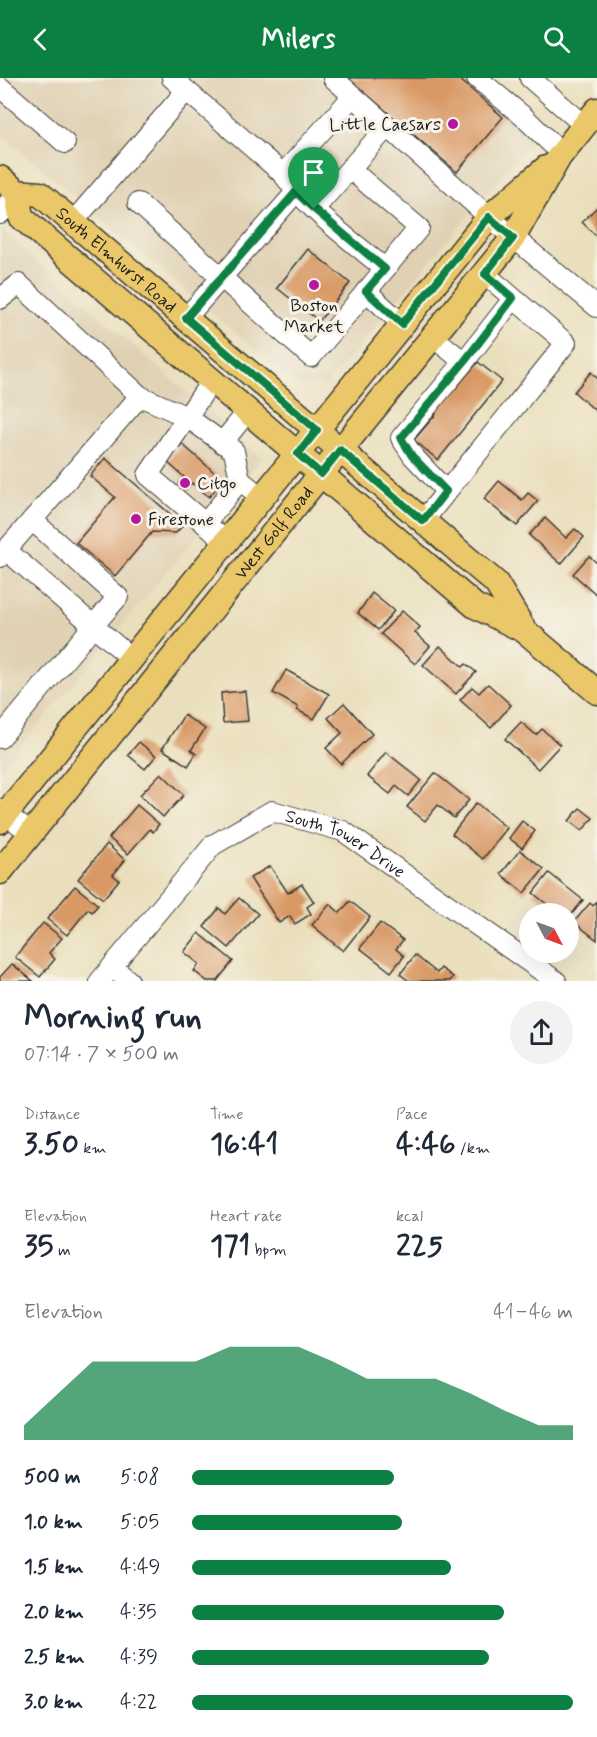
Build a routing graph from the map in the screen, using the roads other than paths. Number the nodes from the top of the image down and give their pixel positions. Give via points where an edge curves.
1 (333, 78) edge
2 (477, 78) edge
3 (530, 78) edge
4 (179, 84) edge
5 (0, 87) edge
6 (353, 96) junction
7 (591, 118) edge
8 (388, 126) junction
9 (65, 143) dead end
10 (561, 155) junction
11 (350, 169) junction
12 (283, 174) junction
13 (8, 185) edge
14 (296, 192) junction
15 (138, 203) dead end
16 (314, 209) junction
17 (0, 214) edge
18 (489, 217) junction
19 (73, 222) junction
20 (513, 238) junction
21 (385, 269) junction
22 (485, 274) junction
23 (222, 276) junction
24 (366, 291) junction
25 (513, 298) junction
26 (0, 299) edge
27 (597, 308) edge
28 (186, 318) junction
29 (402, 324) junction
30 (433, 337) junction
31 (464, 362) junction
32 (212, 380) junction
33 (140, 396) junction
34 (248, 411) junction
35 (187, 417) junction
36 (317, 430) junction
37 (222, 443) junction
38 (340, 450) junction
39 (298, 454) junction
40 (321, 474) junction
41 (240, 480) junction
42 (446, 491) junction
43 (262, 498) junction
44 (32, 520) junction
45 (423, 521) junction
46 (205, 524) junction
47 (227, 542) junction
48 (3, 553) edge
49 (93, 626) junction
50 (525, 631) junction
51 (132, 659) junction
52 (597, 692) edge
53 (0, 738) edge
54 (2, 815) edge
55 (31, 834) junction
56 (0, 872) edge
57 (106, 974) edge
58 (129, 981) edge
59 (556, 981) edge

1 - 6 street
2 - 10 street via 524,117
3 - 7 street
4 - 12 street
4 - 19 street
5 - 9 street
6 - 8 street
6 - 12 street
7 - 10 main road, West Golf Road
8 - 11 street
8 - 18 street
10 - 18 main road, West Golf Road
10 - 20 main road, West Golf Road
11 - 16 street
11 - 21 street via 419,228
12 - 14 street
13 - 17 street
13 - 19 main road, South Elmhurst Road via 40,194
13 - 32 main road, South Elmhurst Road via 21,217
14 - 16 street
14 - 23 street
15 - 23 street
16 - 21 street
18 - 20 street
18 - 29 main road, West Golf Road
19 - 28 main road, South Elmhurst Road
20 - 22 main road, West Golf Road
20 - 27 street
21 - 24 street
22 - 25 street
22 - 30 main road, West Golf Road
23 - 24 street via 311,357
23 - 28 street
24 - 29 street
25 - 31 street
25 - 42 street via 566,343
26 - 33 street via 19,284
28 - 36 main road, South Elmhurst Road
29 - 36 main road, West Golf Road
30 - 31 street
30 - 38 main road, West Golf Road
31 - 42 street via 401,438 412,456
32 - 34 main road, South Elmhurst Road
32 - 35 street
33 - 35 street
33 - 44 street
34 - 37 street
34 - 39 main road, South Elmhurst Road
35 - 37 street
35 - 46 street via 148,475
36 - 38 main road, South Elmhurst Road
36 - 39 main road, West Golf Road
37 - 41 street via 234,451
38 - 40 main road, West Golf Road
38 - 45 main road, South Elmhurst Road
39 - 40 main road, South Elmhurst Road
39 - 43 main road, West Golf Road
40 - 50 main road, South Elmhurst Road via 475,606
40 - 55 main road, West Golf Road
41 - 43 street
41 - 46 street
42 - 45 street
43 - 47 main road, West Golf Road
44 - 48 street
44 - 49 street via 118,597
45 - 50 main road, South Elmhurst Road via 496,583
46 - 47 street
47 - 51 main road, West Golf Road
48 - 49 street
49 - 51 street
49 - 53 street
50 - 52 main road, South Elmhurst Road
51 - 54 main road, West Golf Road
54 - 55 street
55 - 56 main road, West Golf Road
57 - 58 street
57 - 59 street, South Tower Drive via 213,845 272,811 343,831

